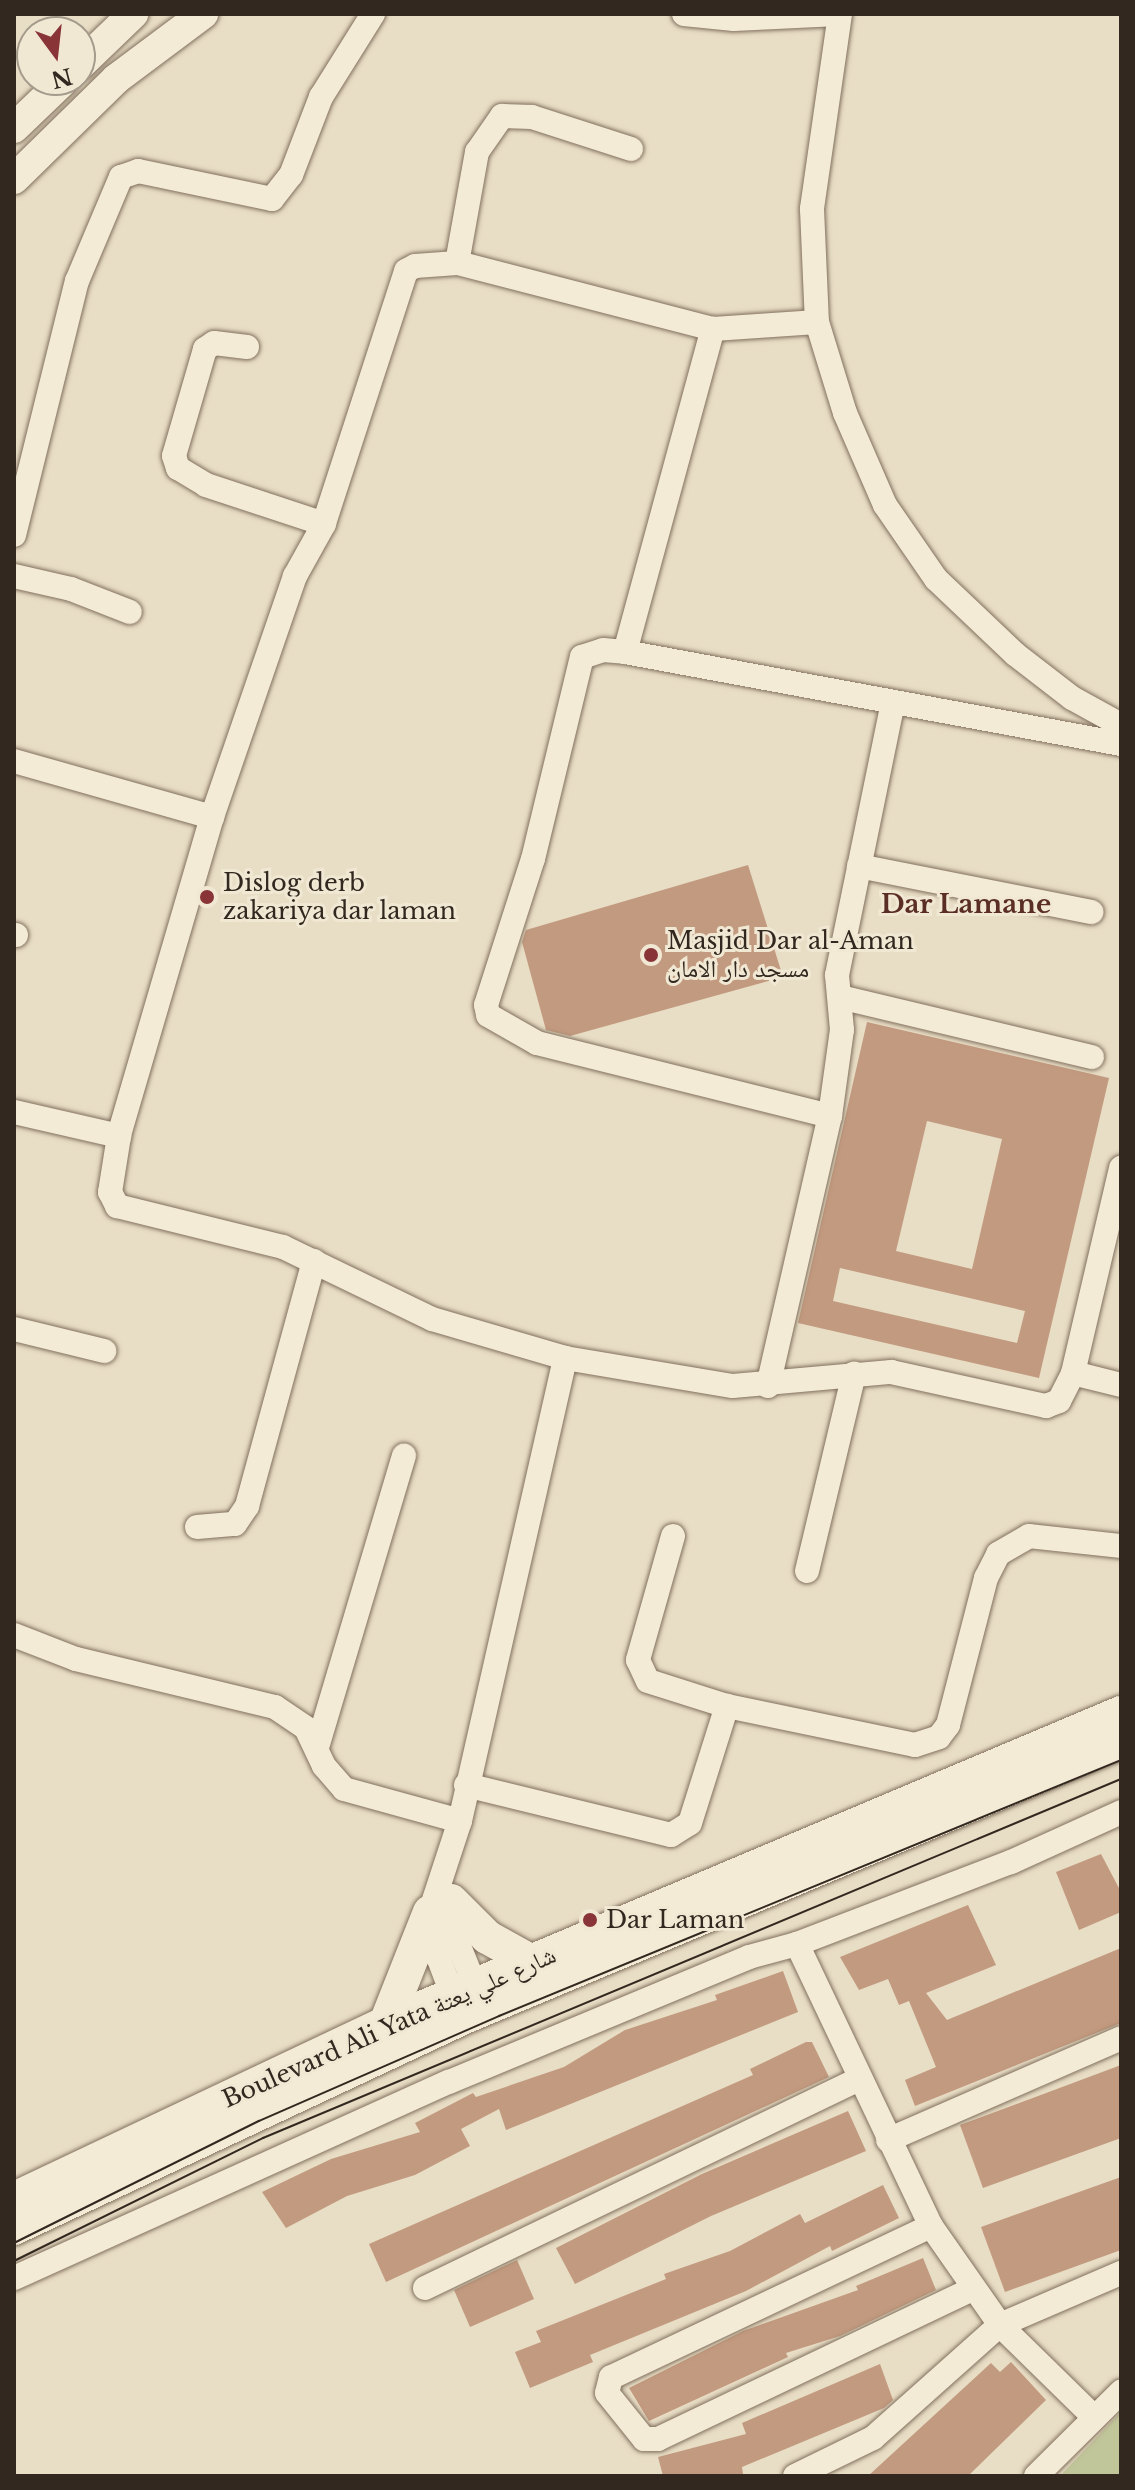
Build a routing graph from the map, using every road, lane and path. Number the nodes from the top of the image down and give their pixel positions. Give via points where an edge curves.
1 (133, 14) edge
2 (203, 14) edge
3 (373, 14) edge
4 (684, 14) edge
5 (839, 14) edge
6 (96, 50) edge
7 (47, 96) edge
8 (14, 128) edge
9 (631, 149) dead end
10 (14, 179) edge
11 (457, 263) junction
12 (817, 322) junction
13 (713, 329) junction
14 (247, 347) dead end
15 (324, 524) junction
16 (14, 535) edge
17 (14, 576) edge
18 (130, 612) dead end
19 (625, 652) junction
20 (893, 703) junction
21 (1121, 725) edge
22 (1121, 744) edge
23 (14, 761) edge
24 (212, 817) junction
25 (859, 866) junction
26 (1091, 912) dead end
27 (840, 997) junction
28 (1092, 1057) dead end
29 (14, 1112) edge
30 (830, 1116) junction
31 (119, 1136) junction
32 (1121, 1168) edge
33 (314, 1261) junction
34 (14, 1329) edge
35 (104, 1351) dead end
36 (565, 1358) junction
37 (1073, 1373) junction
38 (854, 1374) junction
39 (1121, 1385) edge
40 (768, 1386) junction
41 (404, 1456) dead end
42 (197, 1527) dead end
43 (673, 1536) dead end
44 (1121, 1546) edge
45 (807, 1571) dead end
46 (14, 1635) edge
47 (727, 1706) junction
48 (1121, 1713) edge
49 (1121, 1742) edge
50 (318, 1744) junction
51 (466, 1785) junction
52 (1121, 1812) edge
53 (460, 1821) junction
54 (441, 1896) junction
55 (797, 1944) junction
56 (532, 1962) junction
57 (468, 2002) junction
58 (386, 2023) junction
59 (1121, 2038) edge
60 (860, 2079) junction
61 (888, 2140) junction
62 (14, 2199) edge
63 (931, 2226) junction
64 (14, 2228) edge
65 (1121, 2273) edge
66 (14, 2278) edge
67 (425, 2288) dead end
68 (973, 2289) junction
69 (1000, 2325) junction
70 (1121, 2392) edge
71 (1093, 2416) junction
72 (795, 2476) edge
73 (1036, 2476) edge

1 - 6 street
2 - 10 street via 116,79
3 - 16 street via 321,97 282,193 259,200 161,174 138,171 121,177 77,281
4 - 5 street via 734,19
5 - 12 street via 812,209
7 - 8 street
9 - 11 street via 532,117 502,116 477,152
11 - 13 street
11 - 15 street via 406,271
12 - 13 street
12 - 21 street via 845,413 885,505 912,549 965,611 1015,654 1072,698
13 - 19 street
14 - 15 street via 214,343 205,349 174,456 178,468 206,485
15 - 24 street via 295,576
17 - 18 street via 71,589
19 - 20 street
19 - 30 street via 603,650 582,657 533,859 486,1005 488,1015 537,1043
20 - 22 street
20 - 25 street
23 - 24 street
24 - 31 street
25 - 26 street
25 - 27 street via 837,975
27 - 28 street
27 - 30 street via 842,1030
29 - 31 street
30 - 40 street
31 - 33 street via 108,1181 117,1206 283,1247
32 - 37 street
33 - 36 street via 432,1319
33 - 42 street via 247,1506 235,1524
34 - 35 street
36 - 40 street via 733,1386
36 - 51 street
37 - 38 street via 1059,1401 1046,1406 891,1372
37 - 39 street
38 - 40 street
38 - 45 street
41 - 50 street
43 - 47 street via 638,1660 641,1673 658,1688
44 - 47 street via 1029,1536 998,1554 986,1578 948,1725 929,1743 915,1745
46 - 50 street via 52,1652 275,1707 296,1719
47 - 51 street via 690,1823 671,1835
48 - 56 main road, Boulevard Ali Yata شارع علي يعتة
49 - 57 main road, Boulevard Ali Yata شارع علي يعتة
50 - 53 street via 324,1766 344,1789
51 - 53 street
52 - 55 street via 1011,1862
53 - 54 street
54 - 56 main road via 487,1937
54 - 57 street via 459,1946
54 - 58 main road
55 - 60 street
55 - 66 street via 749,1957 449,2082
56 - 57 main road, Boulevard Ali Yata شارع علي يعتة
57 - 58 main road, Boulevard Ali Yata شارع علي يعتة
57 - 64 main road, Boulevard Ali Yata شارع علي يعتة
58 - 62 main road, Boulevard Ali Yata شارع علي يعتة
59 - 61 street
60 - 61 street
60 - 67 street
61 - 63 street
63 - 68 street
63 - 68 street via 611,2377 607,2393 628,2423 651,2441
65 - 69 street
68 - 69 street
69 - 71 street
69 - 72 street via 873,2438
70 - 71 street
71 - 73 street

